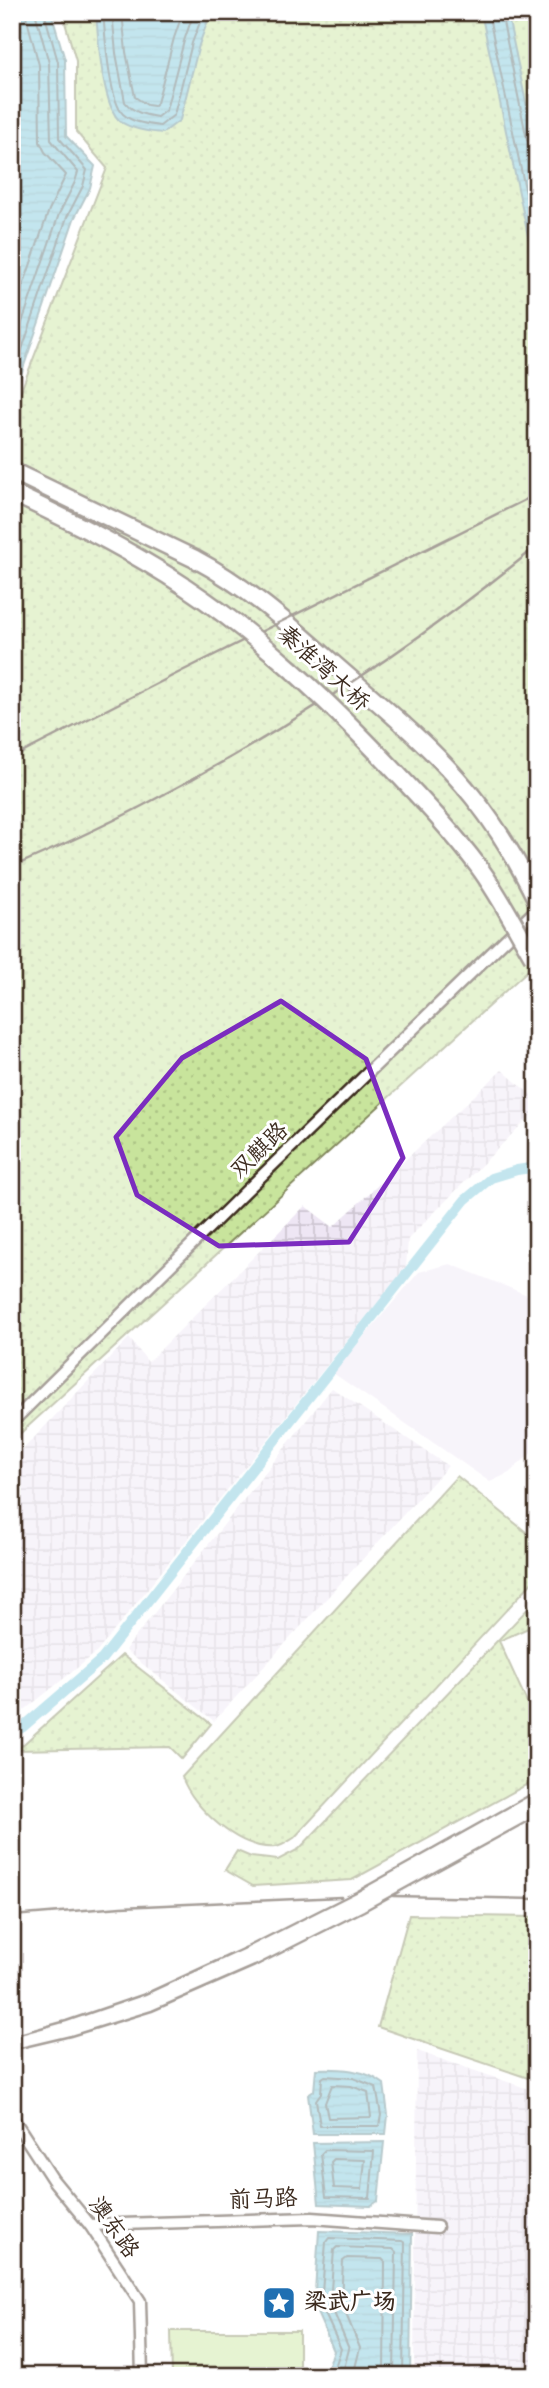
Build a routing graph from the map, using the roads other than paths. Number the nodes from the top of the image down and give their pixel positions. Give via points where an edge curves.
1 (12, 471) edge
2 (12, 493) edge
3 (537, 901) edge
4 (537, 909) edge
5 (535, 962) edge
6 (12, 1422) edge
7 (12, 2117) edge
8 (90, 2225) junction
9 (437, 2227) dead end
10 (142, 2376) edge

1 - 3 main road, 秦淮湾大桥 via 216,570 264,603 410,731 474,797
2 - 5 main road, 秦淮湾大桥, bridge via 113,543 183,585 288,666 346,720 458,839 498,895
4 - 6 street, 双麒路
7 - 8 street, 澳东路 via 53,2180
8 - 9 street, 前马路 via 312,2218
8 - 10 street, 澳东路 via 140,2301

